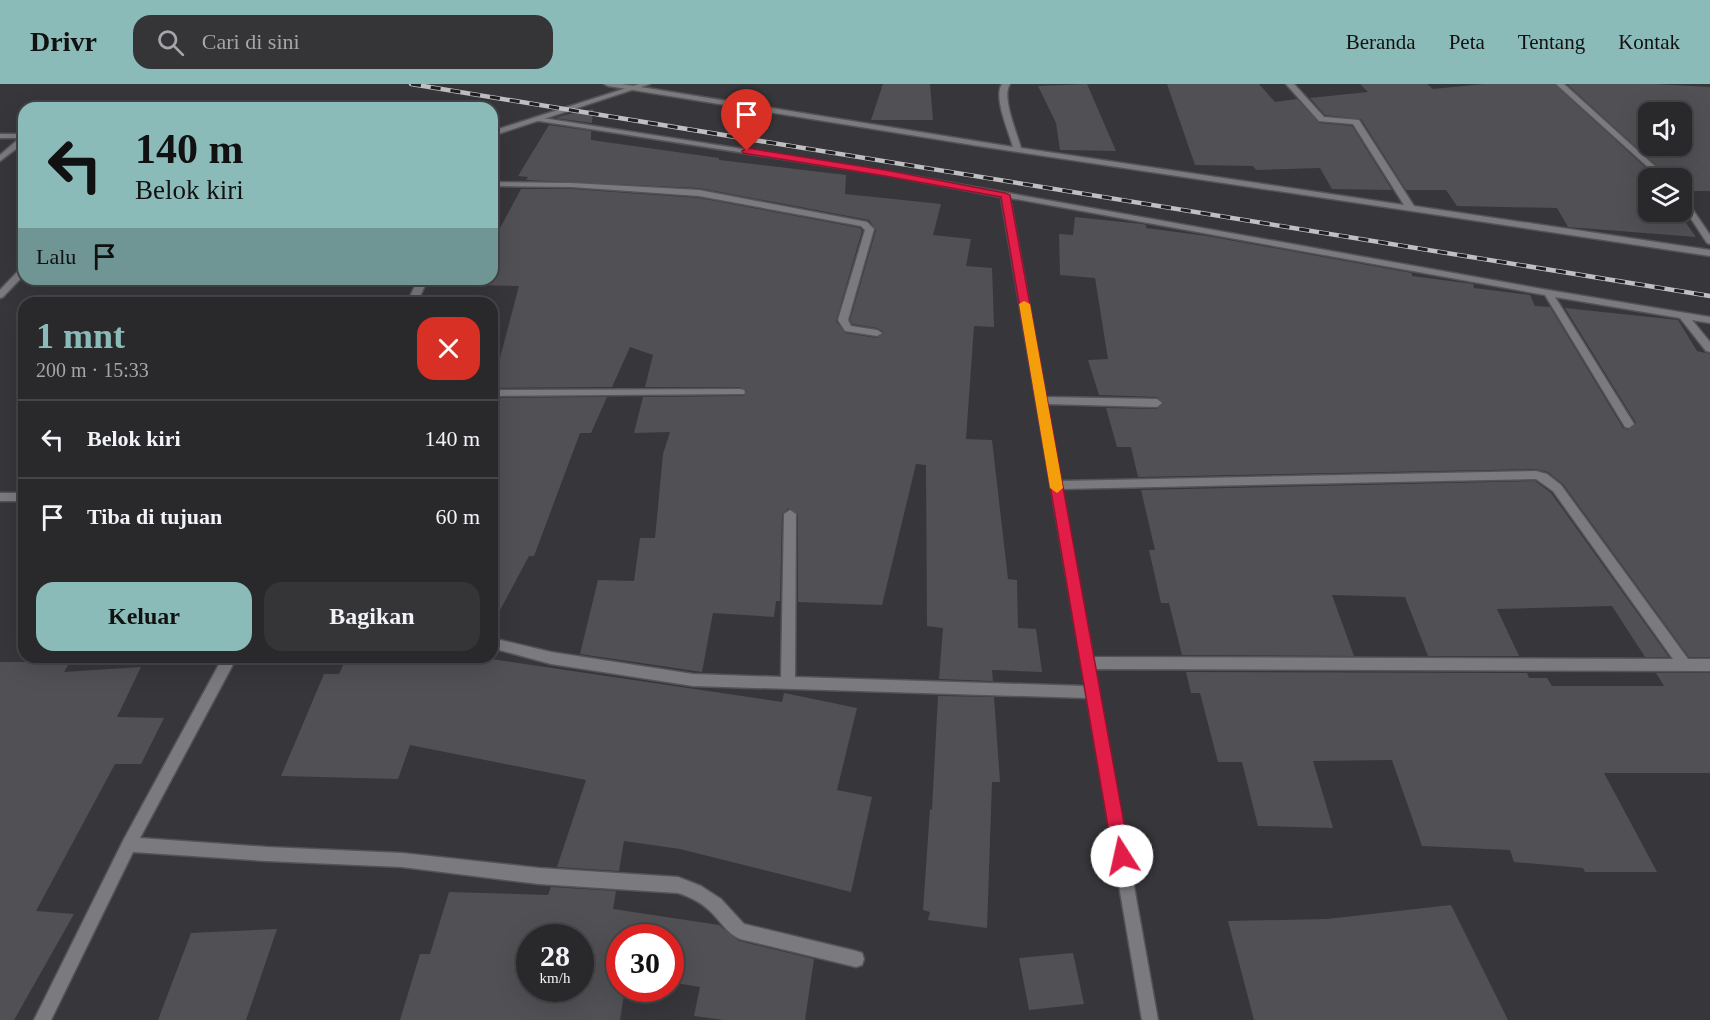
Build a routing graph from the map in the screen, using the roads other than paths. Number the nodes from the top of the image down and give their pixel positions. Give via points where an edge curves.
1 (608, 84) edge
2 (646, 84) edge
3 (1006, 84) edge
4 (1290, 84) edge
5 (1560, 84) edge
6 (633, 88) junction
7 (539, 119) junction
8 (498, 133) edge
9 (0, 136) edge
10 (18, 137) edge
11 (18, 142) edge
12 (1018, 150) junction
13 (0, 159) edge
14 (1653, 168) edge
15 (498, 184) edge
16 (1005, 195) junction
17 (1410, 207) junction
18 (1692, 215) edge
19 (1710, 241) edge
20 (1710, 253) edge
21 (18, 276) edge
22 (1548, 293) junction
23 (0, 296) edge
24 (1683, 315) junction
25 (1710, 320) edge
26 (877, 333) dead end
27 (1710, 349) edge
28 (740, 392) dead end
29 (498, 393) edge
30 (1041, 400) junction
31 (1157, 403) dead end
32 (1629, 424) dead end
33 (1056, 485) junction
34 (0, 497) edge
35 (18, 497) edge
36 (790, 514) dead end
37 (498, 645) edge
38 (227, 663) edge
39 (1088, 663) junction
40 (1684, 664) junction
41 (1710, 665) edge
42 (788, 683) junction
43 (1093, 692) junction
44 (129, 844) junction
45 (856, 959) dead end
46 (42, 1020) edge
47 (1150, 1020) edge

1 - 6 street
2 - 6 street
3 - 12 street via 1004,105
4 - 17 street via 1322,118 1356,122
5 - 14 street
6 - 7 street
6 - 12 street
7 - 8 street
7 - 16 street
9 - 10 street
11 - 13 street
12 - 17 street
15 - 26 street via 699,193 864,224 870,229 843,320 848,329
16 - 22 street
16 - 30 street
17 - 20 street
18 - 19 street
21 - 23 street
22 - 24 street
22 - 32 street
24 - 25 street
24 - 27 street
28 - 29 street
30 - 31 street
30 - 33 street
33 - 39 street
33 - 40 street via 1536,475 1557,488
34 - 35 street
36 - 42 street
37 - 42 street via 551,658 693,680
38 - 44 street
39 - 40 street
39 - 43 street
40 - 41 street
42 - 43 street
43 - 47 street
44 - 45 street via 412,860 539,876 678,885 696,891 714,904 740,931
44 - 46 street

